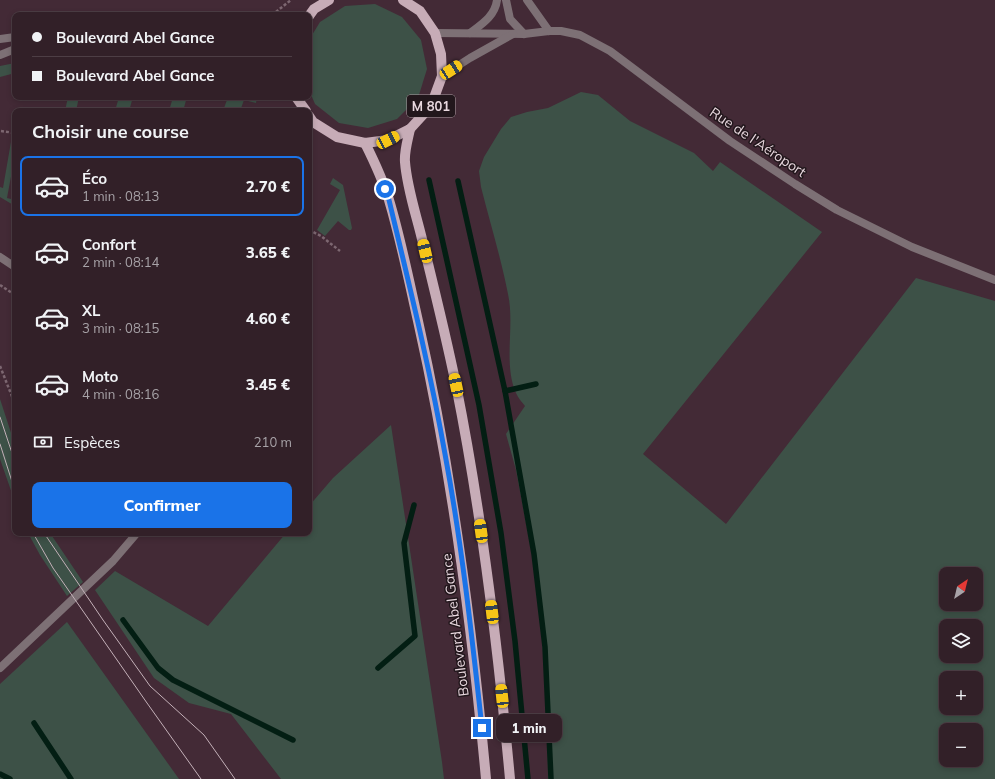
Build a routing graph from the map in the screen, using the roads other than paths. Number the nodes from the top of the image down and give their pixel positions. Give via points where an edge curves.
1 (329, 0) edge
2 (403, 0) edge
3 (497, 0) edge
4 (506, 0) edge
5 (527, 0) edge
6 (312, 12) edge
7 (549, 31) junction
8 (435, 33) junction
9 (470, 33) junction
10 (513, 34) junction
11 (524, 34) junction
12 (12, 37) edge
13 (0, 39) edge
14 (12, 50) edge
15 (0, 55) edge
16 (442, 76) junction
17 (312, 123) edge
18 (410, 129) junction
19 (365, 143) junction
20 (0, 257) edge
21 (12, 265) edge
22 (995, 280) edge
23 (135, 536) edge
24 (0, 668) edge
25 (486, 779) edge
26 (510, 779) edge

1 - 6 main road
2 - 8 main road, M 801 via 420,12
3 - 9 street via 489,18
4 - 11 street via 510,19
5 - 7 street
7 - 11 street, Rue de l'Aéroport
7 - 22 street, Rue de l'Aéroport via 575,33 599,44 730,141 837,210 912,247
8 - 9 street, Rue de l'Aéroport
8 - 16 main road, M 801 via 441,54
9 - 10 street, Rue de l'Aéroport
10 - 11 street, Rue de l'Aéroport
10 - 16 street, Rue de l'Aéroport
12 - 13 street
14 - 15 street
16 - 18 main road, M 801 via 431,106
17 - 19 main road, M 801 via 337,138
18 - 19 main road, M 801 via 388,140
18 - 26 main road, M 801 via 404,160 444,330 468,451 489,585
19 - 25 main road, Boulevard Abel Gance via 389,200 446,455 466,588
20 - 21 street
23 - 24 street via 113,562

